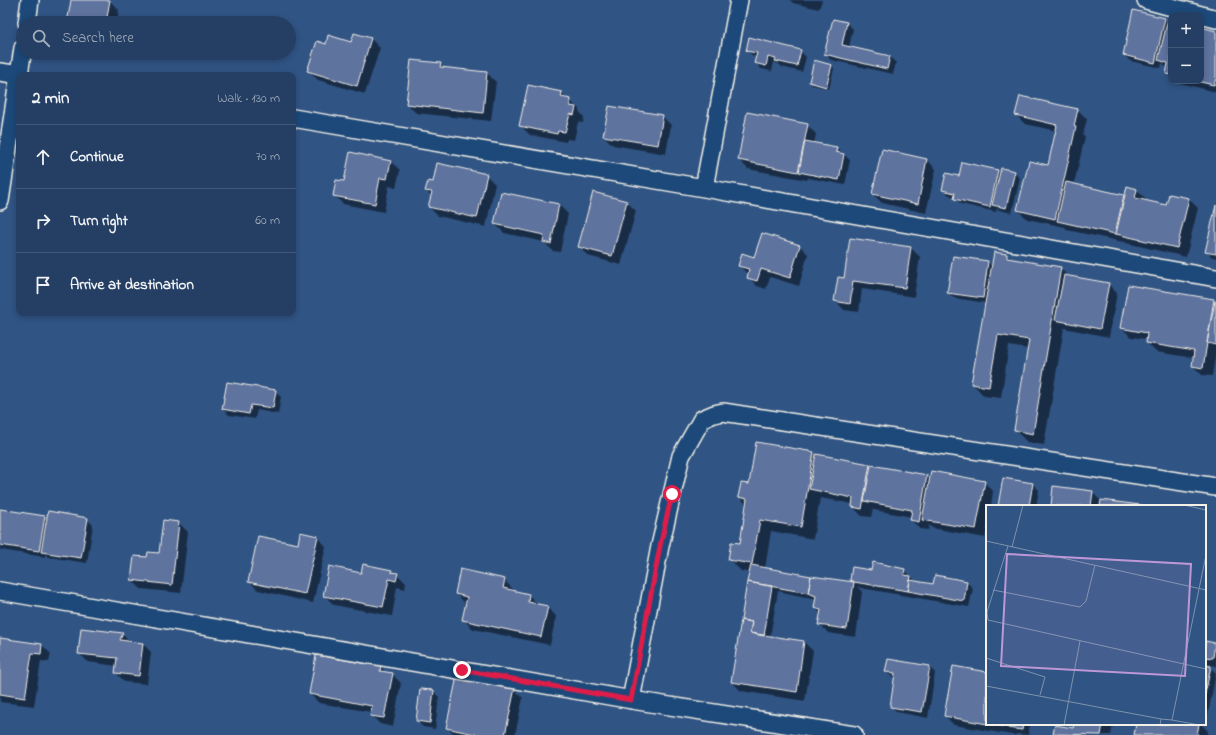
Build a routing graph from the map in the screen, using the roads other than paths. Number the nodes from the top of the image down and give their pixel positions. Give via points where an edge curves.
1 (30, 0) edge
2 (739, 0) edge
3 (1146, 0) edge
4 (28, 16) edge
5 (1216, 19) edge
6 (21, 60) edge
7 (0, 72) edge
8 (19, 72) edge
9 (16, 75) edge
10 (16, 95) edge
11 (296, 119) edge
12 (704, 188) junction
13 (0, 201) edge
14 (1216, 278) edge
15 (1216, 487) edge
16 (0, 591) edge
17 (631, 700) junction
18 (854, 735) edge

1 - 4 street
2 - 12 street
3 - 5 street
6 - 8 street
7 - 9 street
10 - 13 street
11 - 12 street
12 - 14 street
15 - 17 street via 723,412 714,414 702,419 681,456 660,546
16 - 17 street
17 - 18 street

